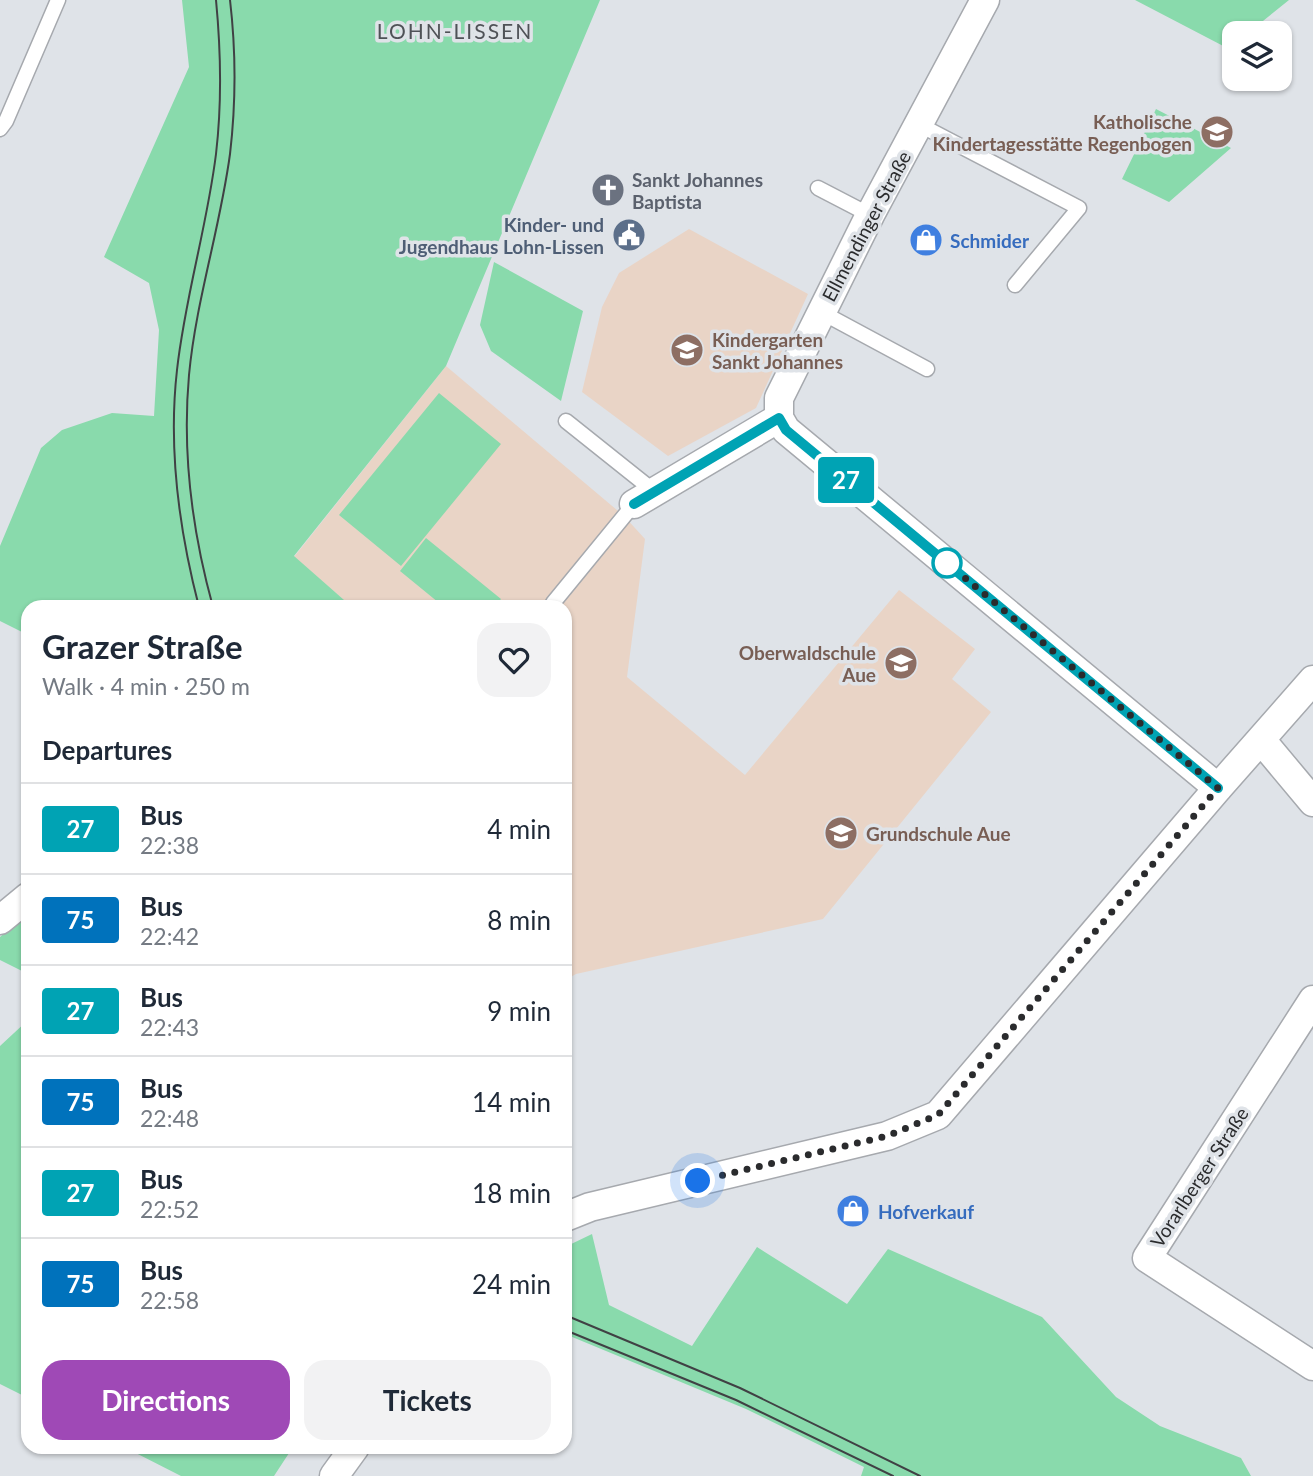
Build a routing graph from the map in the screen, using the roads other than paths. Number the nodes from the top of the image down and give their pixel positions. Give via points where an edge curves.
1 (58, 0) edge
2 (985, 0) edge
3 (920, 125) junction
4 (0, 129) edge
5 (818, 188) dead end
6 (870, 215) junction
7 (1016, 285) dead end
8 (821, 312) junction
9 (927, 369) dead end
10 (779, 418) junction
11 (566, 421) dead end
12 (645, 498) junction
13 (556, 600) edge
14 (1313, 680) edge
15 (1262, 741) junction
16 (1218, 788) junction
17 (1313, 802) edge
18 (21, 903) edge
19 (0, 920) edge
20 (1313, 1000) edge
21 (572, 1214) edge
22 (1313, 1366) edge
23 (350, 1454) edge
24 (334, 1476) edge

1 - 4 lane
2 - 3 street, Ellmendinger Straße
3 - 6 street, Ellmendinger Straße
3 - 7 lane via 1079,208
5 - 6 lane
6 - 8 street, Ellmendinger Straße
8 - 9 lane
8 - 10 street, Ellmendinger Straße via 779,398
10 - 12 street
10 - 16 street via 786,430
11 - 12 lane
12 - 13 lane
14 - 15 street
15 - 16 street
15 - 17 street
16 - 21 street via 938,1115 887,1136
18 - 19 street
20 - 22 street, Vorarlberger Straße via 1147,1258
23 - 24 street

